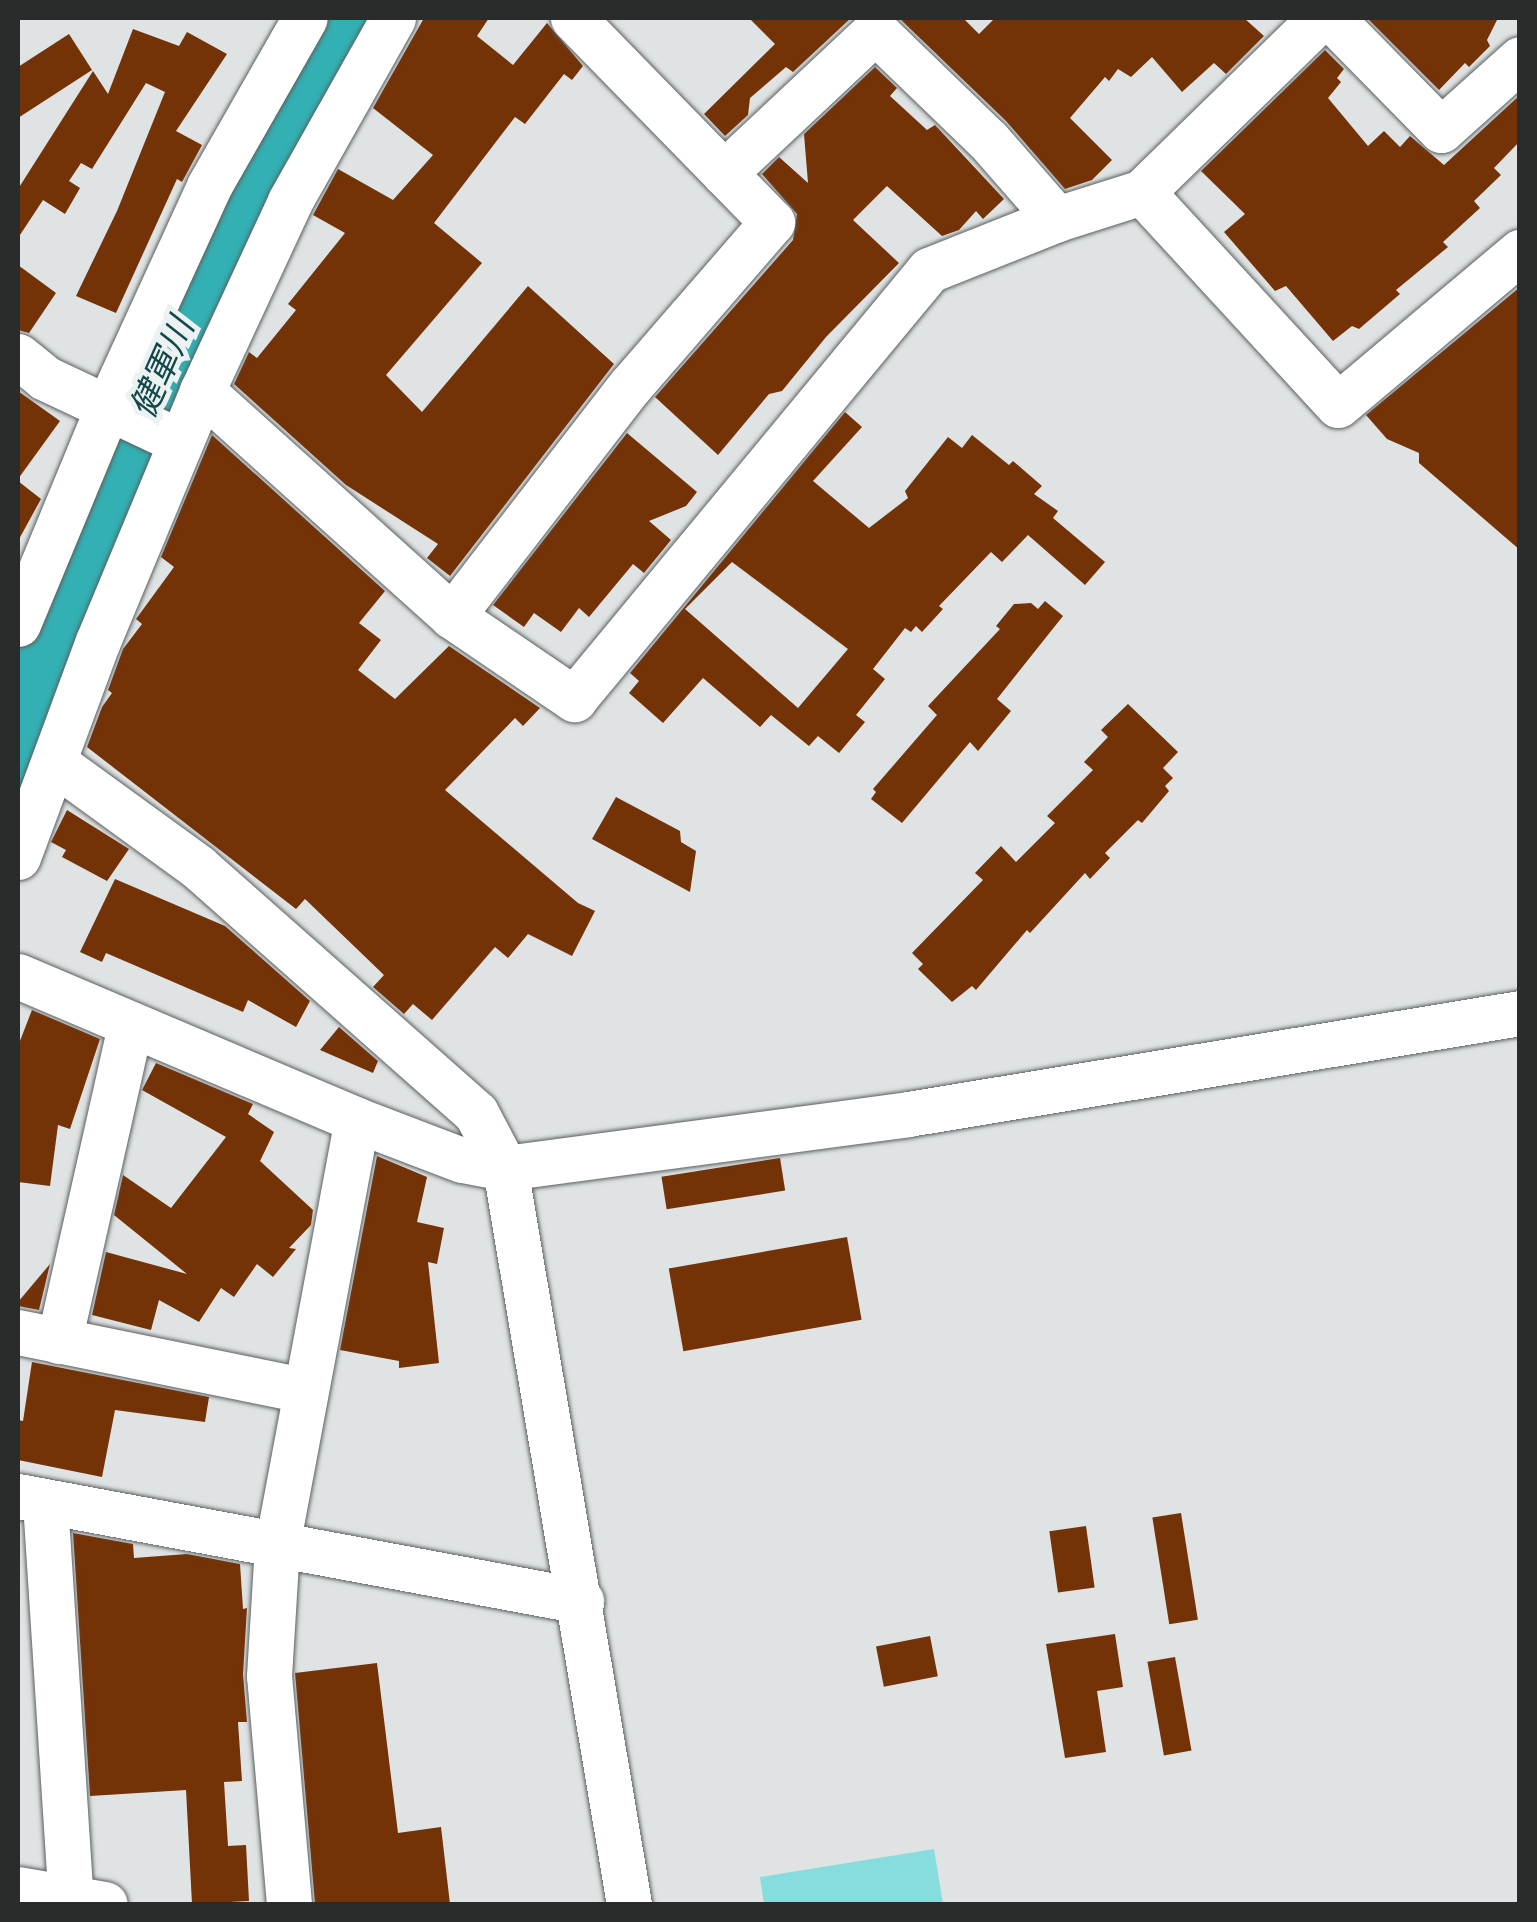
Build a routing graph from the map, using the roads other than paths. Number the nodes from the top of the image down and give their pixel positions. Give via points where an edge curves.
1 (305, 18) edge
2 (393, 18) edge
3 (573, 18) edge
4 (1320, 18) edge
5 (1331, 18) edge
6 (1520, 59) edge
7 (724, 174) junction
8 (1142, 192) junction
9 (1057, 219) junction
10 (1520, 252) edge
11 (22, 371) edge
12 (202, 390) junction
13 (112, 409) junction
14 (180, 440) junction
15 (452, 616) junction
16 (18, 624) edge
17 (55, 763) junction
18 (18, 857) edge
19 (18, 976) edge
20 (1520, 1013) edge
21 (130, 1025) junction
22 (357, 1120) junction
23 (505, 1168) junction
24 (38, 1336) edge
25 (304, 1390) junction
26 (31, 1499) edge
27 (277, 1546) junction
28 (581, 1601) junction
29 (18, 1889) edge
30 (82, 1902) edge
31 (289, 1904) edge
32 (629, 1904) edge

1 - 13 street via 208,186
2 - 12 street via 290,201
3 - 7 street
4 - 8 street
5 - 6 street via 1441,130
7 - 9 street via 875,31 988,140
7 - 15 street via 772,222 630,386
8 - 9 street
8 - 10 street via 1338,405
9 - 15 street via 928,270 574,700
11 - 13 street
12 - 14 street
12 - 15 street
13 - 14 street
13 - 16 street
14 - 17 street
17 - 18 street
17 - 23 street via 198,867 476,1113
19 - 21 street
20 - 23 street via 908,1114
21 - 22 street
21 - 24 street
22 - 23 street via 462,1160
22 - 25 street
23 - 28 street
24 - 25 street
25 - 27 street
26 - 27 street
26 - 30 street
27 - 28 street
27 - 31 street via 270,1676
28 - 32 street
29 - 30 street

